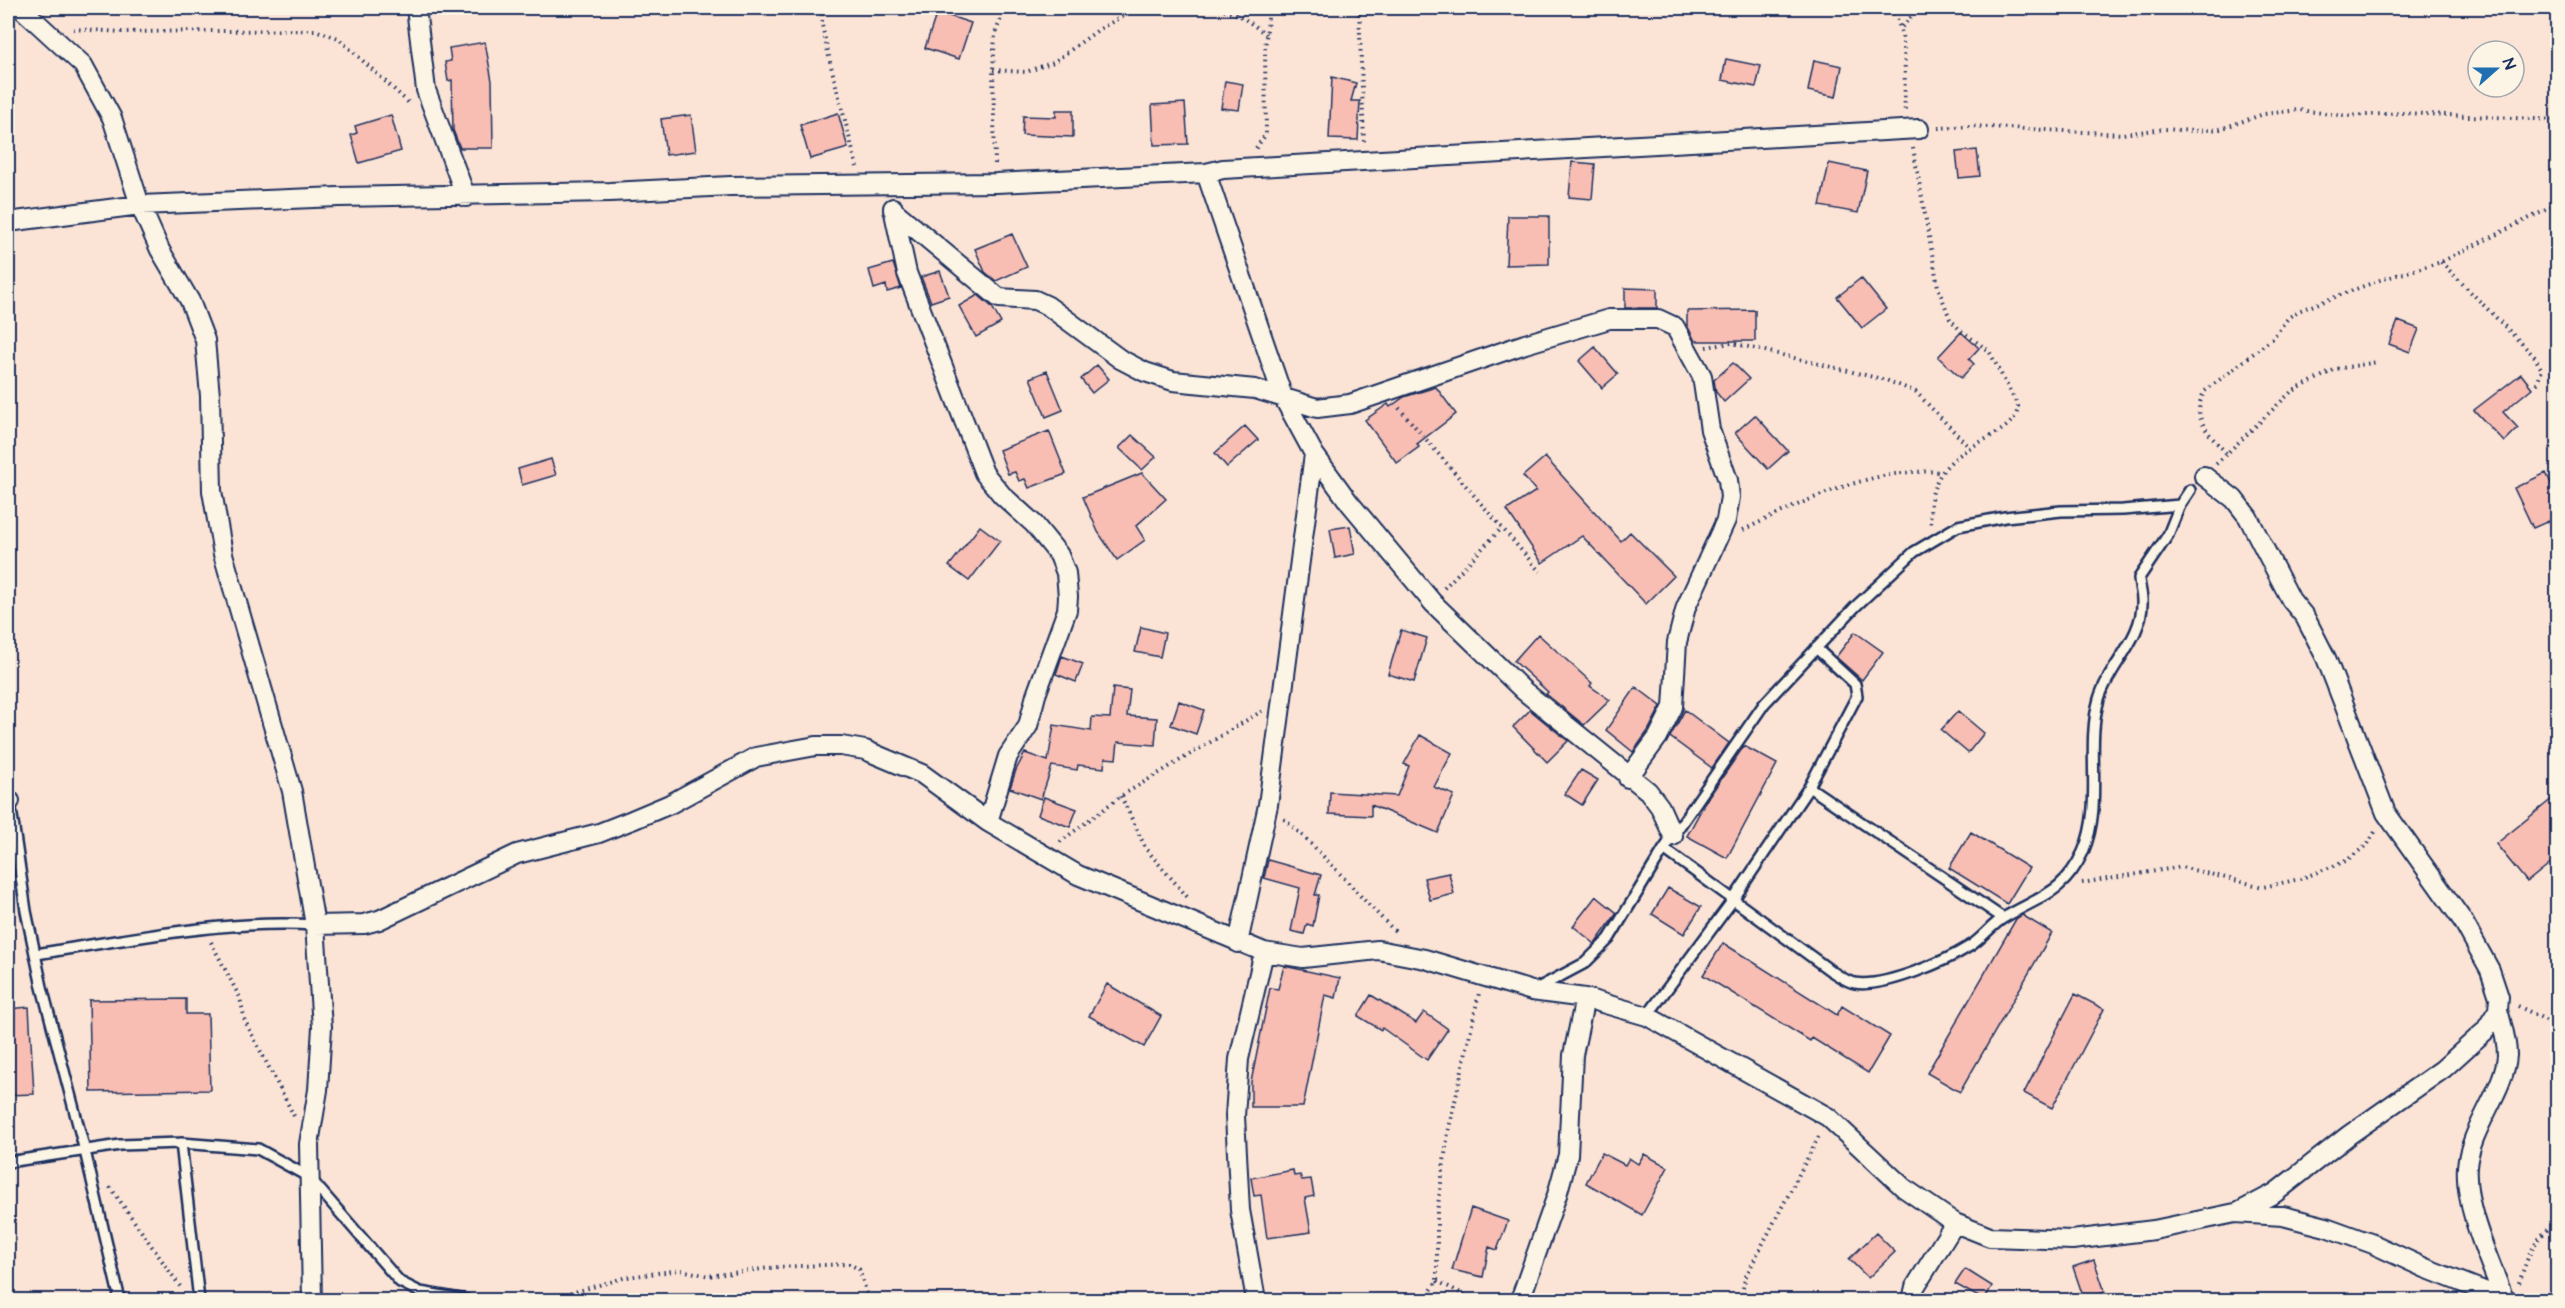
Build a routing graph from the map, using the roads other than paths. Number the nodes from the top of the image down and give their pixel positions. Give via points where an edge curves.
1 (21, 8) edge
2 (416, 8) edge
3 (1911, 129) road end
4 (1214, 171) junction
5 (888, 186) junction
6 (465, 196) junction
7 (140, 205) junction
8 (893, 210) junction
9 (8, 222) edge
10 (1283, 397) junction
11 (1314, 454) junction
12 (2204, 476) road end
13 (2190, 490) dead end
14 (2180, 504) junction
15 (1816, 648) junction
16 (1628, 777) junction
17 (1809, 787) junction
18 (8, 797) edge
19 (987, 822) junction
20 (1668, 842) junction
21 (1733, 900) junction
22 (2003, 918) junction
23 (315, 926) junction
24 (1238, 943) junction
25 (1264, 952) junction
26 (36, 954) junction
27 (1532, 991) junction
28 (1585, 998) junction
29 (2498, 1003) junction
30 (1647, 1016) junction
31 (181, 1143) junction
32 (85, 1151) junction
33 (8, 1162) edge
34 (309, 1177) junction
35 (2235, 1213) junction
36 (1955, 1223) junction
37 (2509, 1297) edge
38 (120, 1300) edge
39 (199, 1300) edge
40 (312, 1300) edge
41 (467, 1300) edge
42 (1256, 1300) edge
43 (1520, 1300) edge
44 (1912, 1300) edge

1 - 7 street via 82,65 112,118
2 - 6 street via 426,90
3 - 4 street
4 - 5 street
4 - 10 street
5 - 6 street via 730,186
5 - 8 street
6 - 7 street
7 - 9 street
7 - 23 street via 160,250 190,301 205,340 213,491 223,554 292,791
8 - 10 street via 999,298 1035,300 1048,306 1120,359 1145,372 1173,381 1255,388
8 - 19 street via 907,273 984,473 1034,524 1059,555 1066,573 1067,610 1028,726 1008,756
10 - 11 street
10 - 16 street via 1317,408 1350,404 1609,319 1658,319 1675,327 1702,376 1710,430 1730,497 1726,520 1686,607 1677,642 1673,707 1658,737
11 - 16 street via 1432,603 1524,691
11 - 24 street via 1268,805
12 - 29 street via 2234,499 2248,517 2291,600 2305,617 2386,813 2463,921 2490,970
13 - 14 lane
14 - 15 lane via 2061,511 1958,526 1914,552
14 - 22 lane via 2169,536 2139,578 2142,599 2134,634 2099,698 2086,840 2079,859 2060,887
15 - 17 lane via 1858,690
15 - 20 lane via 1764,704
16 - 20 street via 1654,797
17 - 21 lane
17 - 22 lane
18 - 26 lane
19 - 23 street via 922,774 865,750 841,746 784,751 756,757 670,804 599,833 517,854 379,920
19 - 24 street via 1078,875
20 - 21 lane
20 - 27 lane via 1609,939 1585,963
21 - 22 lane via 1830,971 1855,983 1883,981 1932,964 1971,946
21 - 30 lane
23 - 26 lane via 289,924 154,935
23 - 34 street via 322,1027
24 - 25 street
25 - 27 street via 1303,958 1378,950 1425,959
25 - 42 street via 1239,1059 1235,1116 1240,1209
26 - 32 lane
27 - 28 street
28 - 30 street
28 - 43 street via 1573,1055 1568,1155
29 - 35 street via 2485,1030 2443,1069 2275,1193
29 - 37 street via 2507,1056 2467,1166 2468,1187
30 - 36 street via 1828,1118 1904,1188
31 - 32 lane via 120,1145
31 - 34 lane via 258,1149
31 - 39 lane
32 - 33 lane
32 - 38 lane
34 - 40 street
34 - 41 lane via 400,1282 420,1292
35 - 36 street via 2154,1230 2072,1240 1990,1237
35 - 37 street via 2283,1216 2326,1227
36 - 44 street via 1915,1287

